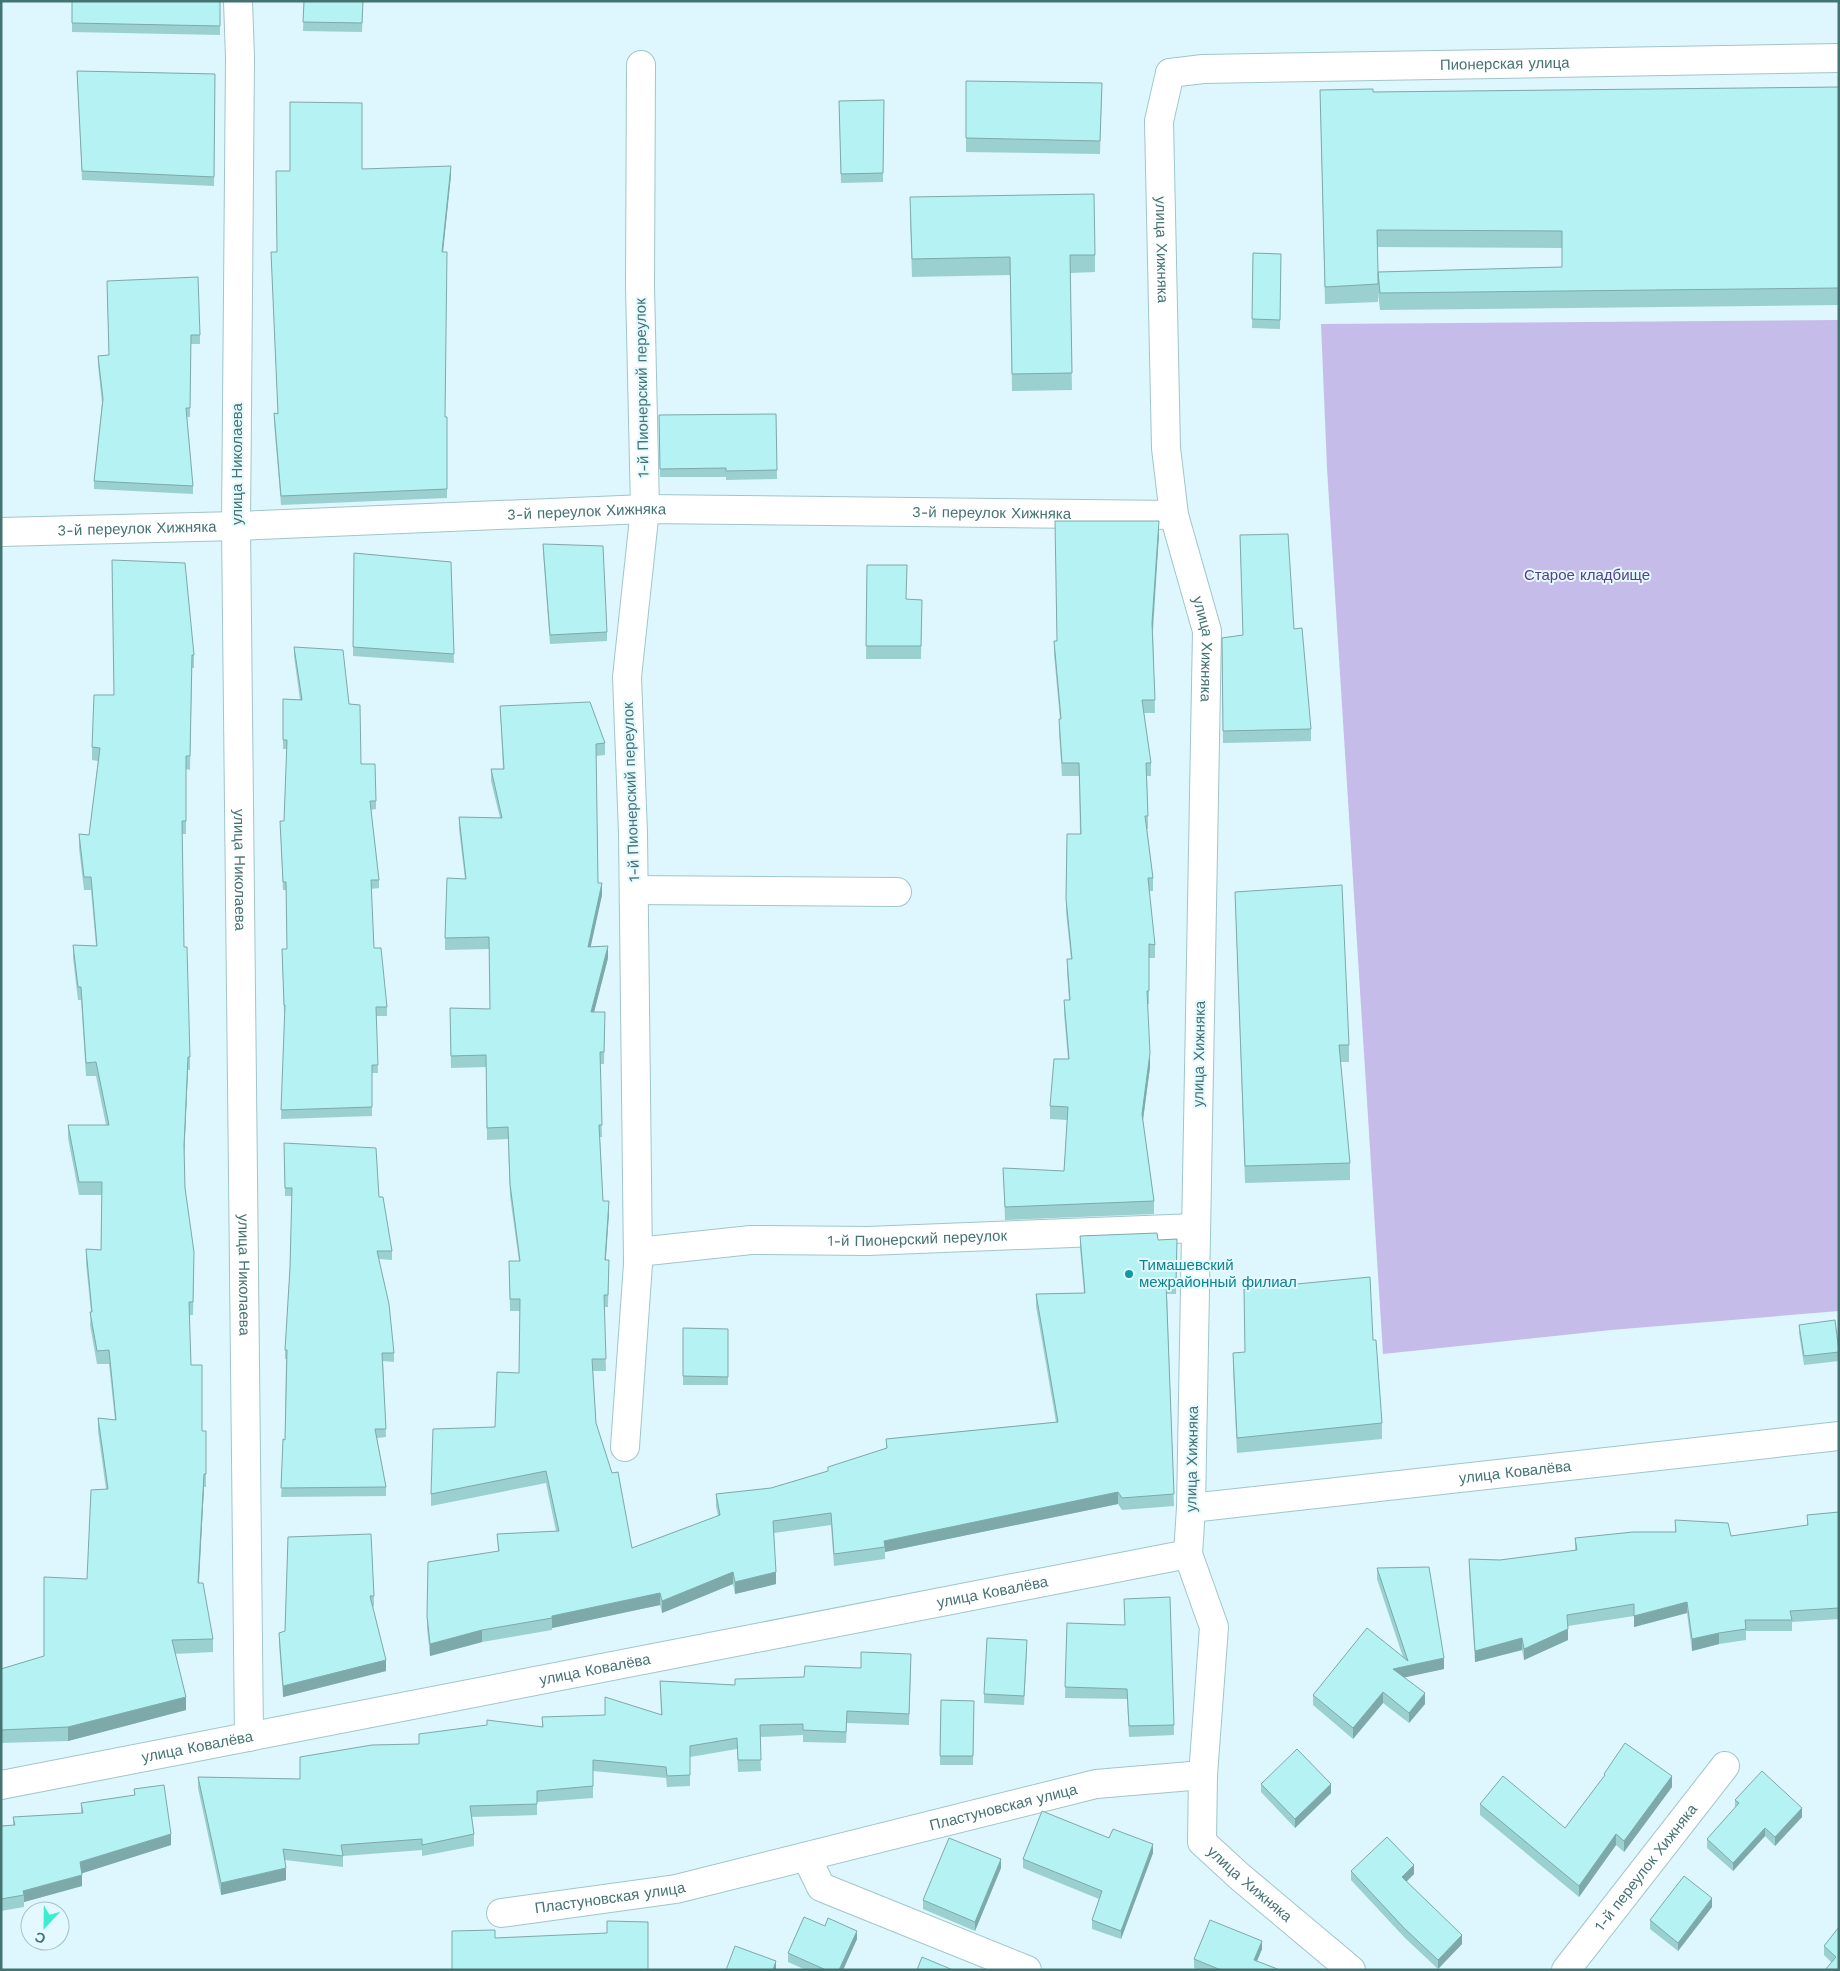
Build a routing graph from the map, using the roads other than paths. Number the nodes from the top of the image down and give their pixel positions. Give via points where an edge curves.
1 (238, 1) edge
2 (1839, 58) edge
3 (641, 66) dead end
4 (1170, 72) joint
5 (645, 509) junction
6 (1174, 515) junction
7 (236, 526) junction
8 (1, 532) edge
9 (634, 890) junction
10 (897, 892) dead end
11 (1196, 1228) junction
12 (638, 1252) junction
13 (1839, 1436) edge
14 (625, 1447) dead end
15 (1191, 1508) junction
16 (1188, 1554) junction
17 (249, 1737) junction
18 (1724, 1766) dead end
19 (1203, 1775) junction
20 (1, 1785) edge
21 (807, 1858) junction
22 (501, 1913) dead end
23 (1027, 1970) edge
24 (1351, 1970) edge
25 (1566, 1970) edge

1 - 7 street, улица Николаева
2 - 4 street, Пионерская улица
3 - 5 street, 1-й Пионерский переулок via 640,286
4 - 6 street, улица Хижняка via 1159,121 1166,448
5 - 6 street, 3-й переулок Хижняка
5 - 7 street, 3-й переулок Хижняка
5 - 9 street, 1-й Пионерский переулок via 627,678
6 - 11 street, улица Хижняка via 1207,631
7 - 8 street, 3-й переулок Хижняка
7 - 17 street, улица Николаева
9 - 10 street, 1-й Пионерский переулок
9 - 12 street, 1-й Пионерский переулок
11 - 12 street, 1-й Пионерский переулок via 868,1241 751,1240
11 - 15 street, улица Хижняка
12 - 14 street, 1-й Пионерский переулок
13 - 15 street, улица Ковалёва
15 - 16 street, улица Хижняка
16 - 17 street, улица Ковалёва
16 - 19 street, улица Хижняка via 1214,1627
17 - 20 street, улица Ковалёва
18 - 25 street, 1-й переулок Хижняка
19 - 21 street, Пластуновская улица via 1096,1784
19 - 24 street, улица Хижняка via 1202,1842
21 - 22 street, Пластуновская улица via 676,1889
21 - 23 street via 821,1887

